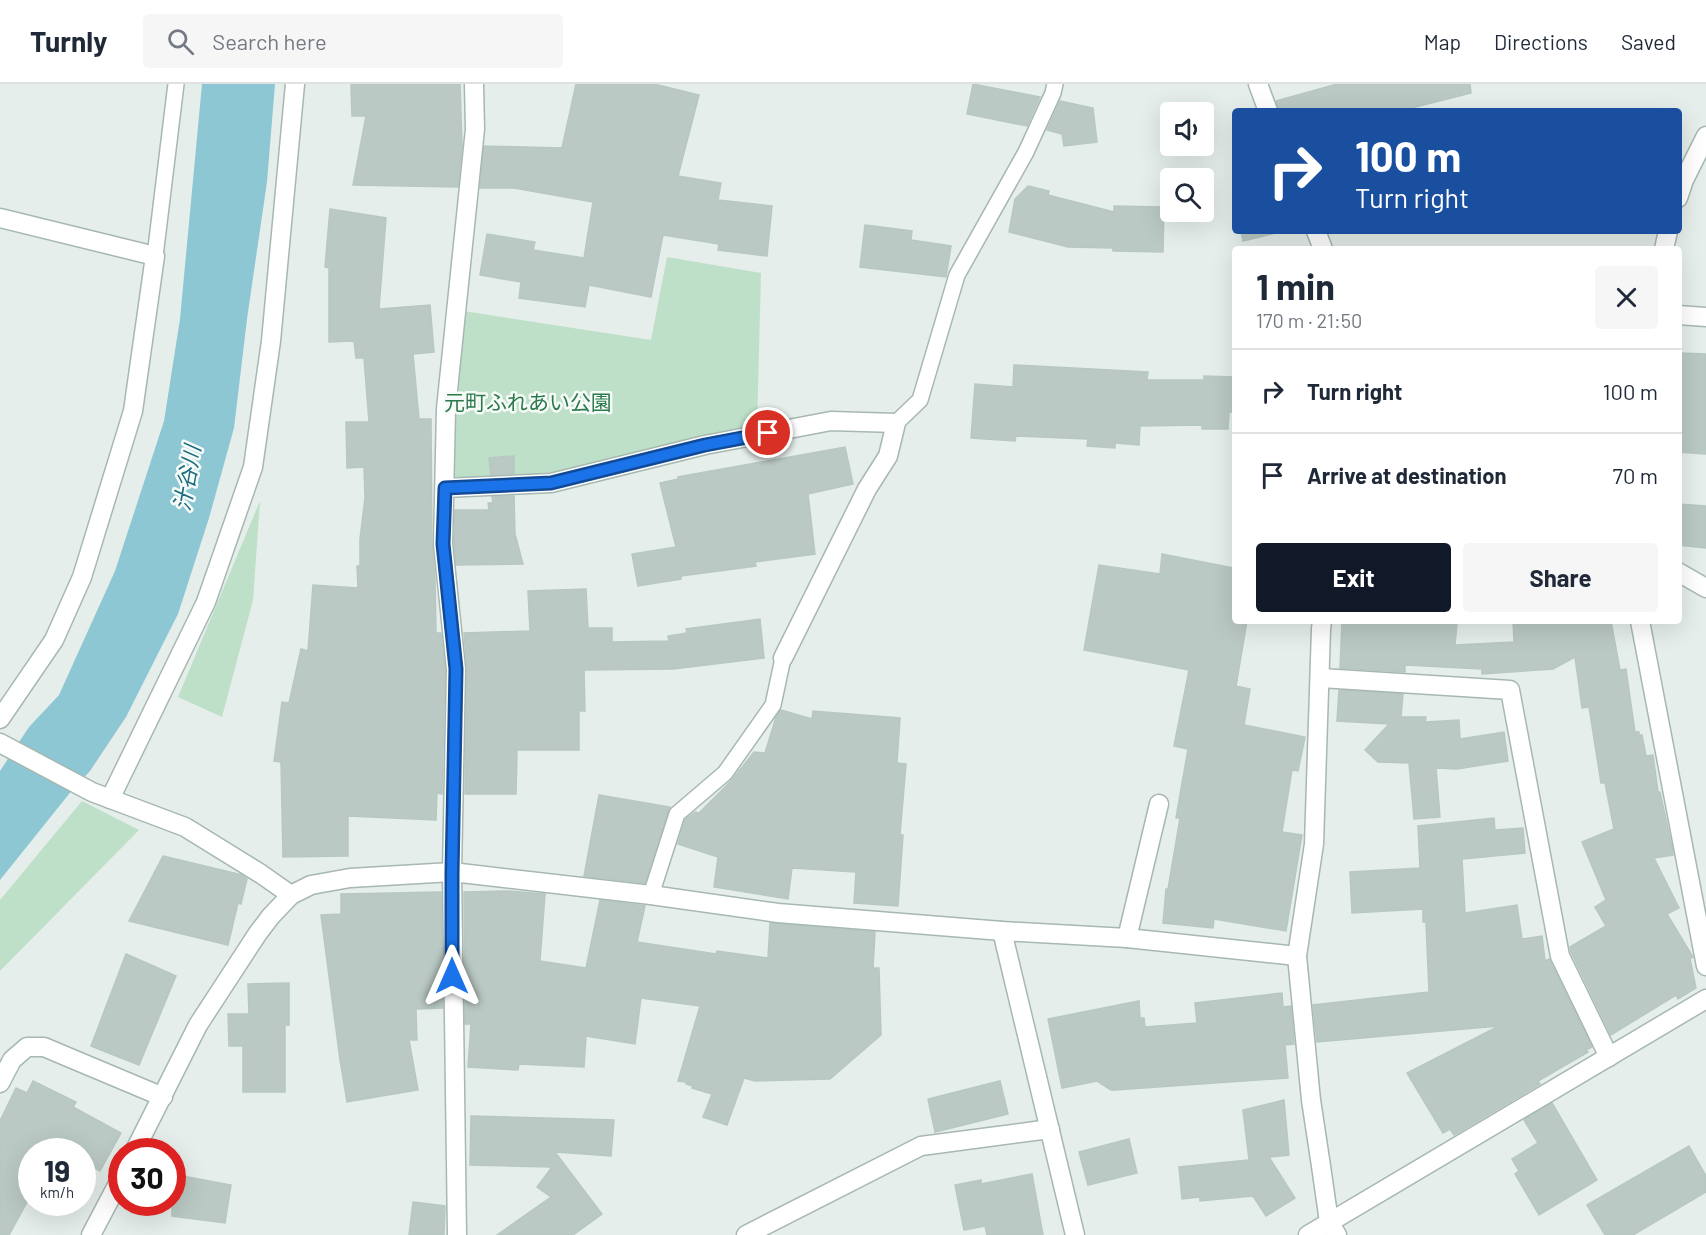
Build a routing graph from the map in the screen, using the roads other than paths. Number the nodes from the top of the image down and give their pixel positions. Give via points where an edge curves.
1 (176, 84) edge
2 (295, 84) edge
3 (474, 84) edge
4 (1055, 84) edge
5 (1258, 84) edge
6 (1267, 108) edge
7 (1706, 136) edge
8 (1682, 186) edge
9 (0, 218) edge
10 (155, 256) junction
11 (1682, 315) edge
12 (1706, 317) edge
13 (896, 423) junction
14 (445, 488) junction
15 (1682, 574) edge
16 (1706, 588) edge
17 (1322, 624) edge
18 (1641, 624) edge
19 (783, 658) joint
20 (1321, 678) junction
21 (0, 719) edge
22 (1, 743) edge
23 (110, 799) junction
24 (1159, 804) dead end
25 (452, 873) junction
26 (291, 895) junction
27 (651, 895) junction
28 (1002, 931) junction
29 (1127, 938) junction
30 (1297, 956) junction
31 (1706, 966) edge
32 (1706, 999) edge
33 (1609, 1057) junction
34 (0, 1083) edge
35 (163, 1097) junction
36 (1050, 1129) junction
37 (141, 1138) edge
38 (108, 1203) edge
39 (1333, 1228) edge
40 (91, 1235) edge
41 (457, 1235) edge
42 (746, 1235) edge
43 (1076, 1235) edge
44 (1308, 1235) edge

1 - 10 lane
2 - 23 street via 271,341 254,467 206,602
3 - 14 street via 475,129 446,409
4 - 13 lane via 1026,152 957,275 920,400
5 - 6 street
7 - 8 street
9 - 10 street
10 - 21 street via 133,411 82,577 54,640
11 - 12 street
13 - 14 street via 831,421 705,445 551,483
13 - 19 street via 888,456 867,489
14 - 25 street via 443,544 456,669
15 - 16 street
17 - 20 street
18 - 31 street
19 - 27 lane via 773,705 725,773 677,814
20 - 30 street via 1314,844
20 - 33 street via 1510,690 1560,956
22 - 23 street
23 - 26 street via 185,827
24 - 29 street
25 - 26 street via 350,878 311,885
25 - 27 street
25 - 41 street
26 - 35 street via 258,933 198,1025
27 - 28 street via 778,913
28 - 29 street
28 - 36 street
29 - 30 street
30 - 39 street via 1311,1100
32 - 33 street
33 - 39 street
34 - 35 street via 12,1060 27,1047 44,1047
35 - 37 street
36 - 42 street via 921,1146
36 - 43 street
38 - 40 street
39 - 44 street

